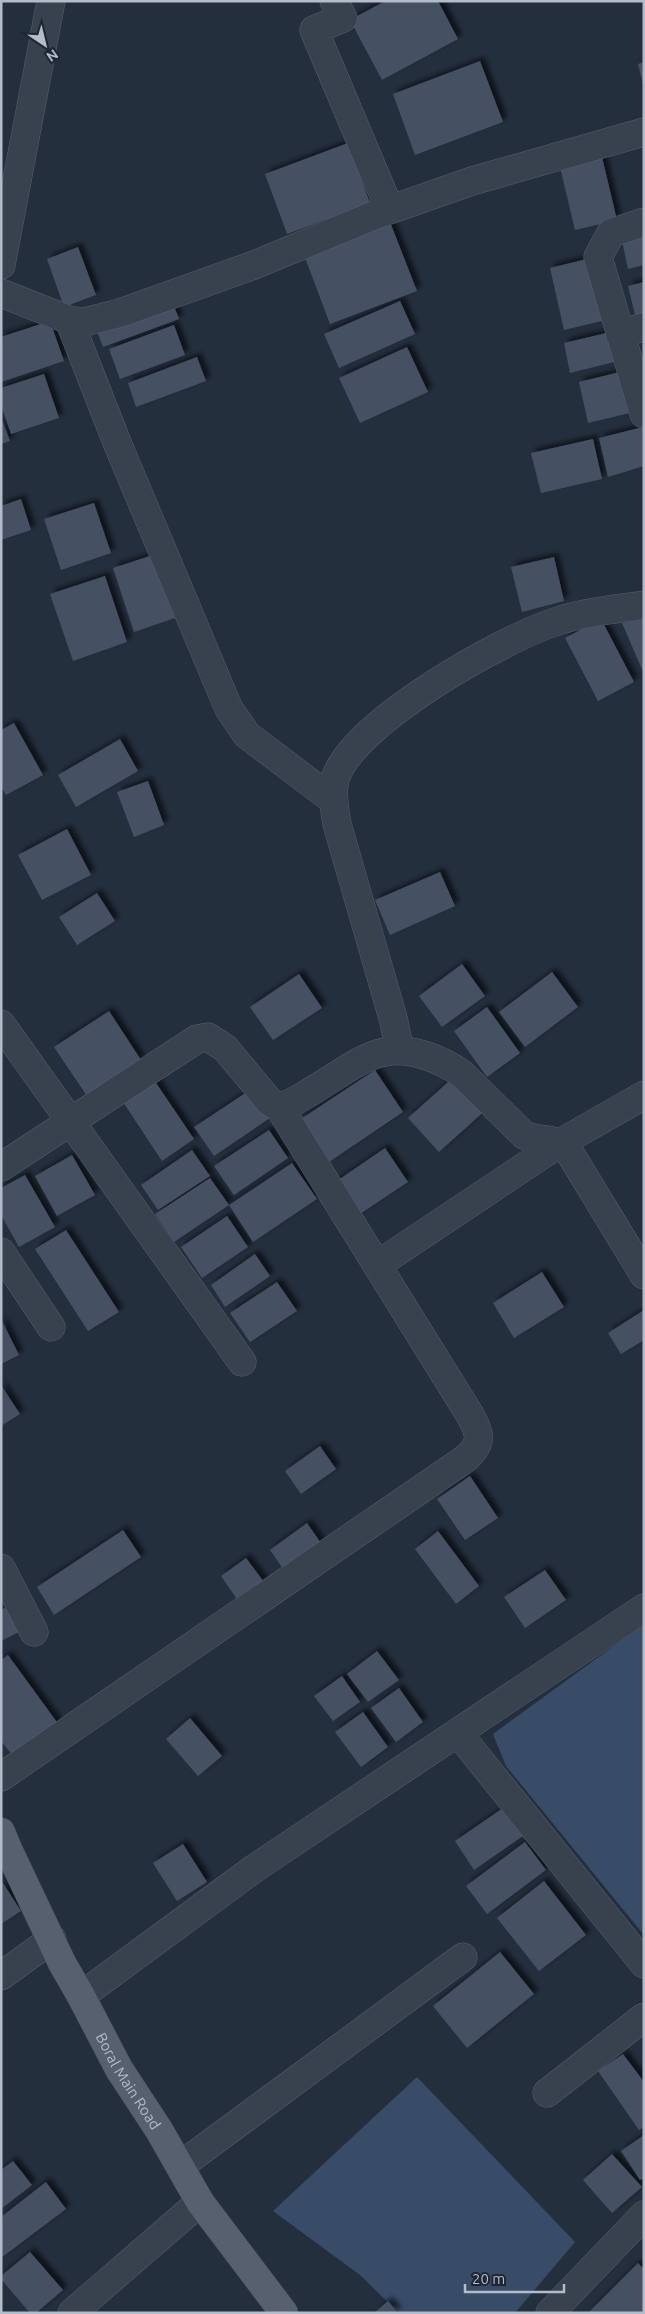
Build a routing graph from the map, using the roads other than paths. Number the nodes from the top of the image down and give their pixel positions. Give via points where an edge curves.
1 (51, 1) edge
2 (334, 1) edge
3 (644, 132) edge
4 (390, 210) junction
5 (644, 222) edge
6 (1, 265) edge
7 (1, 293) edge
8 (68, 320) junction
9 (632, 330) edge
10 (643, 406) edge
11 (644, 605) edge
12 (333, 800) junction
13 (1, 1024) edge
14 (400, 1051) junction
15 (644, 1095) edge
16 (279, 1107) junction
17 (70, 1121) junction
18 (560, 1143) junction
19 (3, 1162) edge
20 (1, 1252) edge
21 (377, 1265) junction
22 (644, 1275) edge
23 (51, 1327) dead end
24 (242, 1362) dead end
25 (1, 1568) edge
26 (644, 1608) edge
27 (34, 1632) dead end
28 (458, 1734) junction
29 (1, 1777) edge
30 (1, 1832) edge
31 (52, 1939) junction
32 (463, 1957) dead end
33 (644, 1964) edge
34 (1, 1976) edge
35 (81, 1996) junction
36 (644, 2017) edge
37 (546, 2093) dead end
38 (180, 2166) junction
39 (200, 2202) junction
40 (641, 2225) edge
41 (72, 2313) edge
42 (284, 2313) edge
43 (550, 2313) edge

1 - 6 street
2 - 4 street via 342,18 314,30
3 - 4 street via 472,181
4 - 8 street via 254,265 120,313 84,322
5 - 9 street via 611,233 598,257
7 - 8 street
8 - 12 street via 229,709 253,740
9 - 10 street
11 - 12 street via 558,621 493,651 448,677 368,734 345,760 335,779
12 - 14 street
13 - 17 street
14 - 16 street via 368,1058
14 - 18 street via 425,1055 451,1066 524,1135
15 - 18 street
16 - 17 street via 270,1102 225,1048 208,1038 189,1043
16 - 21 street
17 - 19 street
17 - 24 street
18 - 21 street
18 - 22 street via 568,1150
20 - 23 street
21 - 29 street via 478,1429 480,1437 473,1452
25 - 27 street
26 - 28 street
28 - 33 street
28 - 35 street via 255,1868
30 - 31 main road, Boral Main Road
31 - 34 street
31 - 35 main road, Boral Main Road
32 - 38 street
35 - 38 main road, Boral Main Road via 119,2069
36 - 37 street
38 - 39 main road, Boral Main Road
39 - 41 street
39 - 42 main road, Boral Main Road
40 - 43 street

